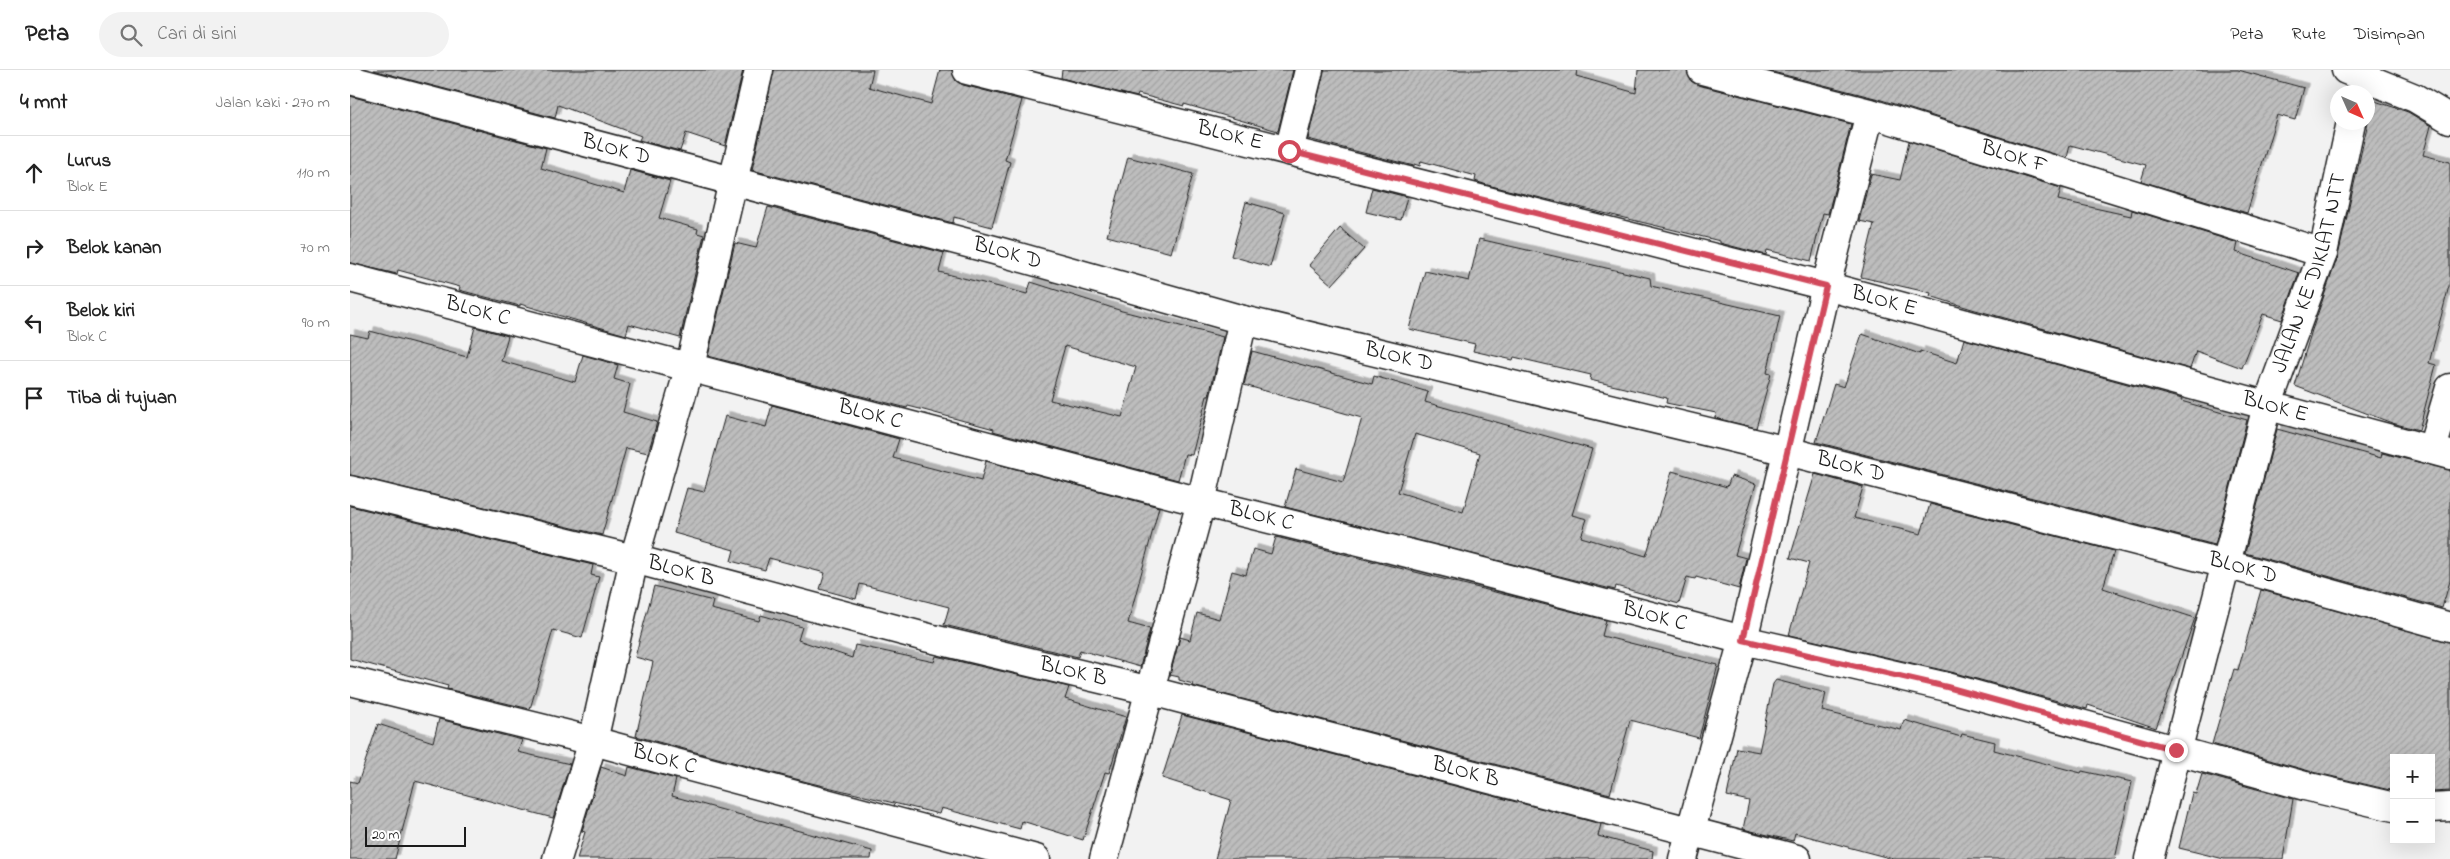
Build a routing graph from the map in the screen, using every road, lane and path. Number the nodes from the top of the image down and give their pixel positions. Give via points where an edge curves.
1 (759, 70) edge
2 (967, 70) edge
3 (1309, 70) edge
4 (1702, 70) edge
5 (2356, 77) edge
6 (350, 80) edge
7 (1870, 113) junction
8 (2450, 119) edge
9 (2349, 130) edge
10 (1289, 151) junction
11 (731, 183) junction
12 (2323, 253) junction
13 (350, 278) edge
14 (1826, 286) junction
15 (1243, 320) junction
16 (690, 366) junction
17 (2450, 388) edge
18 (2267, 406) junction
19 (1787, 451) junction
20 (2441, 452) edge
21 (350, 490) edge
22 (1201, 502) junction
23 (634, 559) junction
24 (2226, 564) junction
25 (2450, 627) edge
26 (1743, 640) junction
27 (350, 681) edge
28 (1151, 691) junction
29 (593, 741) junction
30 (2176, 750) junction
31 (2390, 806) edge
32 (2450, 807) edge
33 (2435, 808) edge
34 (1690, 830) junction
35 (557, 859) edge
36 (1036, 859) edge
37 (1104, 859) edge
38 (1683, 859) edge
39 (1797, 859) edge
40 (2149, 859) edge

1 - 11 street
2 - 10 street, BLOK E
3 - 10 street
4 - 7 street, BLOK F
5 - 8 street via 2415,98
6 - 11 street, BLOK D
7 - 12 street, BLOK F
7 - 14 street
9 - 12 street, JALAN KE DIKLAT NTT
10 - 14 street, BLOK E
11 - 15 street, BLOK D via 994,250
11 - 16 street
12 - 18 street, JALAN KE DIKLAT NTT
13 - 16 street, BLOK C
14 - 18 street, BLOK E
14 - 19 street
15 - 19 street, BLOK D
15 - 22 street
16 - 22 street, BLOK C
16 - 23 street
17 - 20 street
18 - 20 street, BLOK E
18 - 24 street, JALAN KE DIKLAT NTT
19 - 24 street, BLOK D
19 - 26 street
21 - 23 street, BLOK B
22 - 26 street, BLOK C
22 - 28 street
23 - 28 street, BLOK B via 929,638
23 - 29 street
24 - 25 street, BLOK D
24 - 30 street, JALAN KE DIKLAT NTT
26 - 30 street, BLOK C via 1947,687
26 - 34 street
27 - 29 street, BLOK C
28 - 34 street, BLOK B
28 - 37 street
29 - 35 street
29 - 36 street, BLOK C
30 - 31 street, BLOK C
30 - 40 street, JALAN KE DIKLAT NTT
32 - 33 street
34 - 38 street
34 - 39 street, BLOK B

